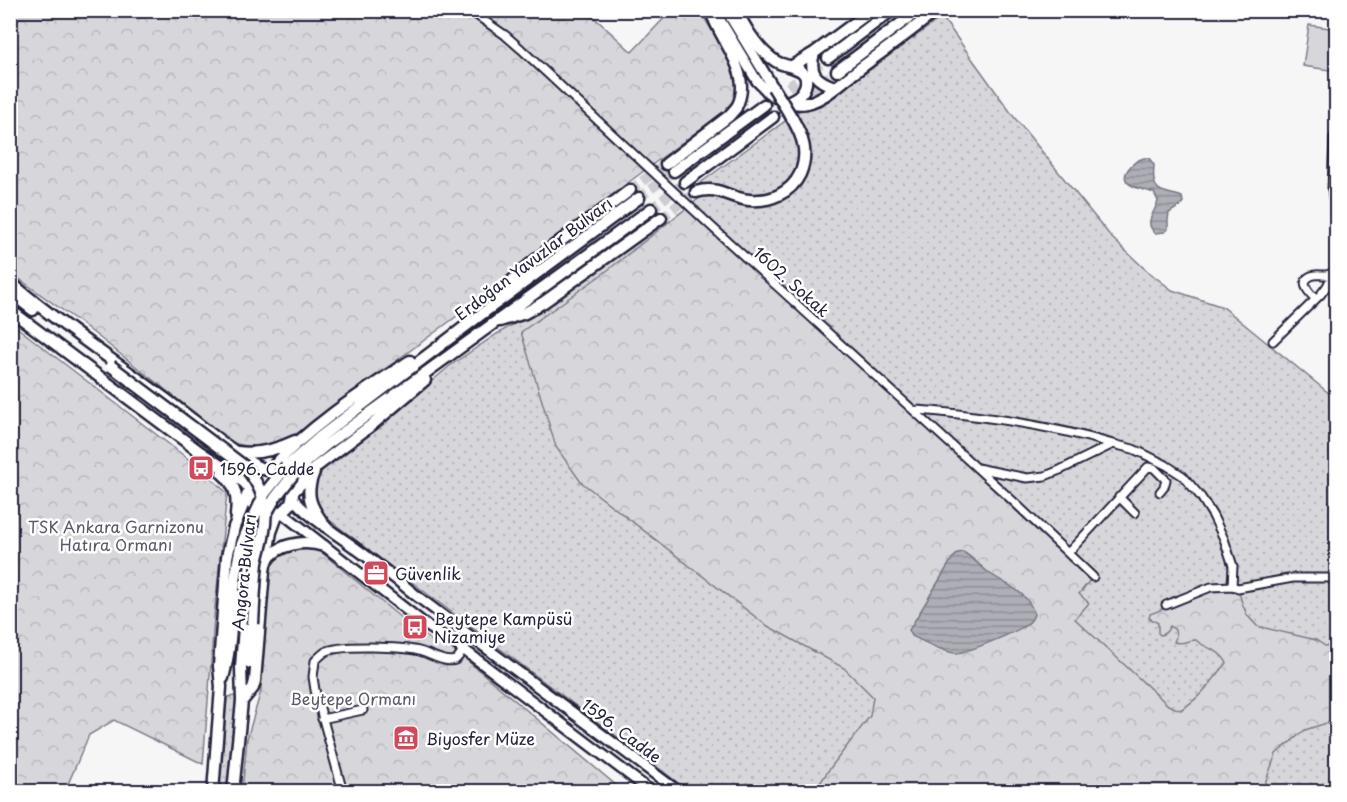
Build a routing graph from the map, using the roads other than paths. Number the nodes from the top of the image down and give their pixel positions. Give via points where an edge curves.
1 (469, 10) edge
2 (710, 10) edge
3 (714, 10) edge
4 (726, 10) edge
5 (736, 10) edge
6 (872, 10) edge
7 (892, 10) edge
8 (918, 10) edge
9 (937, 10) edge
10 (814, 53) junction
11 (828, 58) tunnel mouth
12 (792, 66) junction
13 (837, 71) tunnel mouth
14 (835, 87) junction
15 (770, 90) junction
16 (788, 102) junction
17 (764, 105) tunnel mouth
18 (736, 108) joint
19 (773, 117) tunnel mouth
20 (1334, 137) dead end
21 (685, 182) tunnel mouth
22 (696, 192) tunnel mouth
23 (634, 194) tunnel mouth
24 (651, 209) tunnel mouth
25 (661, 218) tunnel mouth
26 (1336, 221) edge
27 (1336, 269) edge
28 (1316, 275) junction
29 (10, 282) edge
30 (1325, 289) junction
31 (10, 292) edge
32 (1316, 299) junction
33 (10, 310) edge
34 (492, 324) junction
35 (1273, 341) dead end
36 (445, 342) junction
37 (456, 350) junction
38 (914, 410) junction
39 (196, 422) junction
40 (308, 434) junction
41 (183, 439) junction
42 (1113, 444) junction
43 (200, 452) junction
44 (235, 452) junction
45 (317, 466) junction
46 (977, 468) junction
47 (268, 471) junction
48 (290, 471) junction
49 (252, 488) junction
50 (1160, 492) dead end
51 (292, 494) junction
52 (1119, 498) junction
53 (279, 512) junction
54 (1136, 513) dead end
55 (236, 523) junction
56 (256, 523) junction
57 (325, 526) junction
58 (271, 532) junction
59 (324, 546) junction
60 (1068, 553) junction
61 (266, 563) junction
62 (378, 564) junction
63 (387, 571) junction
64 (1093, 577) dead end
65 (1336, 578) edge
66 (371, 583) junction
67 (1232, 586) junction
68 (1166, 605) dead end
69 (463, 649) junction
70 (221, 687) junction
71 (242, 701) junction
72 (363, 710) dead end
73 (322, 719) junction
74 (135, 792) edge
75 (141, 792) edge
76 (213, 792) edge
77 (233, 792) edge
78 (344, 792) edge
79 (652, 792) edge
80 (679, 792) edge

1 - 38 street, 1602. Sokak via 521,49
2 - 18 main road via 741,75 742,95
3 - 15 main road via 757,81
4 - 15 main road
5 - 12 main road via 763,51
6 - 10 main road
7 - 11 main road
8 - 13 main road
9 - 14 main road
10 - 12 main road
10 - 14 main road via 813,72 819,80
12 - 16 main road via 802,71 806,82 801,94
14 - 16 main road via 809,102
15 - 16 main road
15 - 22 main road, bridge via 801,135 805,153 798,178 789,189 763,200 712,189
17 - 18 main road via 670,167
19 - 21 main road
20 - 26 street via 1332,189
23 - 36 main road, Erdoğan Yavuzlar Bulvarı
24 - 34 main road, Erdoğan Yavuzlar Bulvarı
25 - 34 main road via 544,302
27 - 28 street via 1325,276
27 - 30 street
28 - 30 street via 1323,279
28 - 32 street via 1307,279 1305,285
29 - 39 main road, 1596. Cadde
30 - 32 street
31 - 49 main road, 1596. Cadde, bridge via 244,466
32 - 35 street
33 - 41 main road, 1596. Cadde
34 - 37 main road, Erdoğan Yavuzlar Bulvarı
36 - 40 main road, Erdoğan Yavuzlar Bulvarı via 389,375
36 - 48 main road, Erdoğan Yavuzlar Bulvarı via 320,437
37 - 45 main road, Erdoğan Yavuzlar Bulvarı via 392,409
37 - 48 main road, Erdoğan Yavuzlar Bulvarı
38 - 42 street via 1030,424
38 - 46 street, 1602. Sokak
39 - 41 main road via 199,440
39 - 44 main road, 1596. Cadde
40 - 44 main road via 270,451
40 - 47 main road, Erdoğan Yavuzlar Bulvarı
41 - 43 main road, 1596. Cadde
42 - 46 street via 1045,476 1027,478
42 - 67 street via 1166,465 1183,476 1201,497 1227,548 1233,566
43 - 49 main road, 1596. Cadde
43 - 55 main road via 233,485
44 - 47 main road, 1596. Cadde
45 - 51 main road, Erdoğan Yavuzlar Bulvarı
45 - 57 main road via 309,499
46 - 60 street, 1602. Sokak
47 - 49 main road, Erdoğan Yavuzlar Bulvarı via 255,477
47 - 51 main road, 1596. Cadde via 285,476
48 - 56 main road, bridge
49 - 53 main road, 1596. Cadde via 251,503 260,512
49 - 55 main road, Angora Bulvarı
49 - 71 main road, Angora Bulvarı, bridge via 264,499 266,517 258,560 249,683
50 - 52 street via 1166,480 1148,467
51 - 53 main road, Angora Bulvarı via 288,506
51 - 57 main road, 1596. Cadde via 297,504
52 - 54 street
52 - 60 street
53 - 58 main road, Angora Bulvarı
53 - 59 main road, 1596. Cadde
55 - 58 main road via 250,514 268,523
55 - 70 main road, Angora Bulvarı via 224,585
56 - 70 main road, Angora Bulvarı via 242,547 231,642
56 - 71 main road, Angora Bulvarı via 247,586
57 - 62 main road, 1596. Cadde
58 - 61 main road, Angora Bulvarı
59 - 61 main road via 306,542 288,546 274,552
59 - 66 main road, 1596. Cadde
60 - 64 street, 1602. Sokak
61 - 71 main road, Angora Bulvarı via 255,681
62 - 63 main road, 1596. Cadde
62 - 66 main road via 367,566 365,572
63 - 66 main road via 384,583
63 - 80 main road, 1596. Cadde
65 - 67 street via 1293,578
66 - 69 main road, 1596. Cadde
67 - 68 street via 1211,587
69 - 73 street via 453,661 404,649 341,647 325,651 315,661 313,677
69 - 79 main road, 1596. Cadde
70 - 76 main road, Angora Bulvarı
71 - 77 main road, Angora Bulvarı
72 - 73 street
73 - 78 street
74 - 75 street

